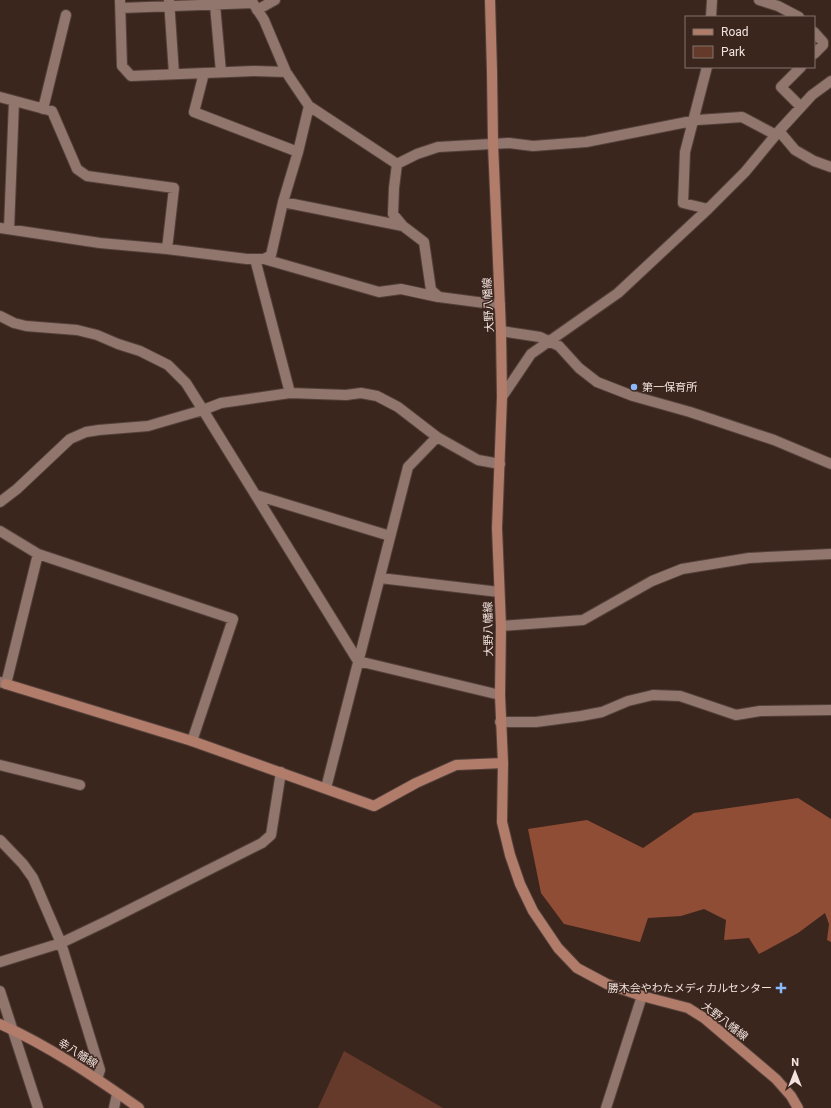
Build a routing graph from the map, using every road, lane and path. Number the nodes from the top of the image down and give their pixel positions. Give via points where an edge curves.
1 (275, 0) edge
2 (490, 0) edge
3 (712, 0) edge
4 (759, 0) edge
5 (170, 3) edge
6 (121, 4) edge
7 (253, 4) edge
8 (215, 5) junction
9 (66, 15) dead end
10 (710, 16) edge
11 (797, 16) edge
12 (815, 33) edge
13 (815, 53) edge
14 (707, 68) edge
15 (800, 68) edge
16 (221, 72) junction
17 (286, 72) junction
18 (204, 73) junction
19 (174, 74) junction
20 (831, 81) edge
21 (0, 97) edge
22 (14, 101) junction
23 (309, 106) junction
24 (801, 107) junction
25 (43, 109) junction
26 (693, 120) junction
27 (777, 133) junction
28 (493, 144) junction
29 (298, 152) junction
30 (397, 164) junction
31 (831, 167) edge
32 (283, 202) junction
33 (708, 209) junction
34 (403, 226) junction
35 (4, 228) edge
36 (167, 249) junction
37 (260, 260) junction
38 (440, 297) junction
39 (500, 305) junction
40 (0, 316) edge
41 (501, 331) junction
42 (550, 342) junction
43 (290, 393) junction
44 (502, 397) junction
45 (203, 410) junction
46 (437, 437) junction
47 (500, 464) junction
48 (831, 464) edge
49 (256, 495) junction
50 (0, 502) edge
51 (0, 531) edge
52 (390, 536) junction
53 (38, 554) junction
54 (831, 554) edge
55 (380, 578) junction
56 (499, 592) junction
57 (501, 626) junction
58 (358, 660) junction
59 (3, 683) edge
60 (500, 695) junction
61 (831, 710) edge
62 (500, 722) junction
63 (192, 742) junction
64 (503, 763) junction
65 (0, 765) edge
66 (281, 772) junction
67 (80, 785) dead end
68 (326, 788) junction
69 (0, 840) edge
70 (61, 943) junction
71 (0, 962) edge
72 (0, 991) edge
73 (642, 996) junction
74 (0, 1024) edge
75 (12, 1029) junction
76 (97, 1079) junction
77 (117, 1094) junction
78 (38, 1108) edge
79 (114, 1108) edge
80 (139, 1108) edge
81 (606, 1108) edge
82 (798, 1108) edge

1 - 7 street
2 - 28 main road, 大野八幡線
3 - 10 street
4 - 11 street
5 - 6 street
5 - 8 street
5 - 19 street
6 - 19 street via 122,66 131,76
7 - 8 street
7 - 17 street via 264,20
8 - 16 street
9 - 25 street
12 - 13 street via 823,42
14 - 26 street
15 - 24 street via 781,87
16 - 17 street
16 - 18 street
17 - 23 street
18 - 19 street
18 - 29 street via 194,112
20 - 24 street
21 - 22 street
22 - 25 street
22 - 35 street
23 - 29 street
23 - 30 street
24 - 27 street
25 - 36 street via 52,111 77,169 87,176 174,188
26 - 27 street via 742,117
26 - 28 street via 586,142 533,146
26 - 33 street via 685,152 683,203
27 - 31 street via 795,150
27 - 33 street via 745,172
28 - 30 street via 438,147
28 - 39 main road, 大野八幡線
29 - 32 street
30 - 34 street via 393,214
32 - 34 street
32 - 37 street via 271,255
33 - 42 street via 618,293
34 - 38 street via 424,242 431,290
35 - 36 street via 100,243
36 - 37 street
37 - 38 street via 379,292 401,289
37 - 43 street
38 - 39 street
39 - 41 main road, 大野八幡線
40 - 45 street via 26,326 77,330 140,351 168,365 186,383
41 - 42 street via 540,337
41 - 44 main road, 大野八幡線
42 - 44 street via 531,354
42 - 48 street via 559,346 579,368 597,382 633,396 774,440
43 - 45 street via 221,403
43 - 46 street via 361,393 377,396 398,407
44 - 47 main road, 大野八幡線
45 - 49 street
45 - 50 street via 148,426 86,432 70,439
46 - 47 street via 478,460
46 - 52 street via 408,467
47 - 56 main road, 大野八幡線 via 497,528
49 - 52 street
49 - 58 street
51 - 53 street
52 - 55 street
53 - 59 street
53 - 63 street via 233,619
54 - 57 street via 749,558 682,569 652,582 583,620
55 - 56 street
55 - 58 street
56 - 57 main road, 大野八幡線
57 - 60 main road, 大野八幡線
58 - 60 street
58 - 68 street
59 - 63 main road
60 - 62 main road, 大野八幡線
61 - 62 street via 760,711 736,715 680,696 653,695 628,701 602,712 581,716 536,722
62 - 64 main road, 大野八幡線
63 - 66 main road
64 - 68 main road via 456,765 416,782 374,806
64 - 73 main road, 大野八幡線 via 502,822 520,884 533,911 558,948 577,968 607,984
65 - 67 street
66 - 68 main road
66 - 70 street via 271,835 262,843
69 - 70 street via 33,878
70 - 71 street
70 - 76 street via 100,1070
72 - 75 street
73 - 81 street
73 - 82 main road, 大野八幡線 via 688,1008 704,1018 776,1079
74 - 75 main road, 幸八幡線
75 - 76 main road, 幸八幡線
75 - 78 street
76 - 77 main road, 幸八幡線
77 - 79 street
77 - 80 main road, 幸八幡線

